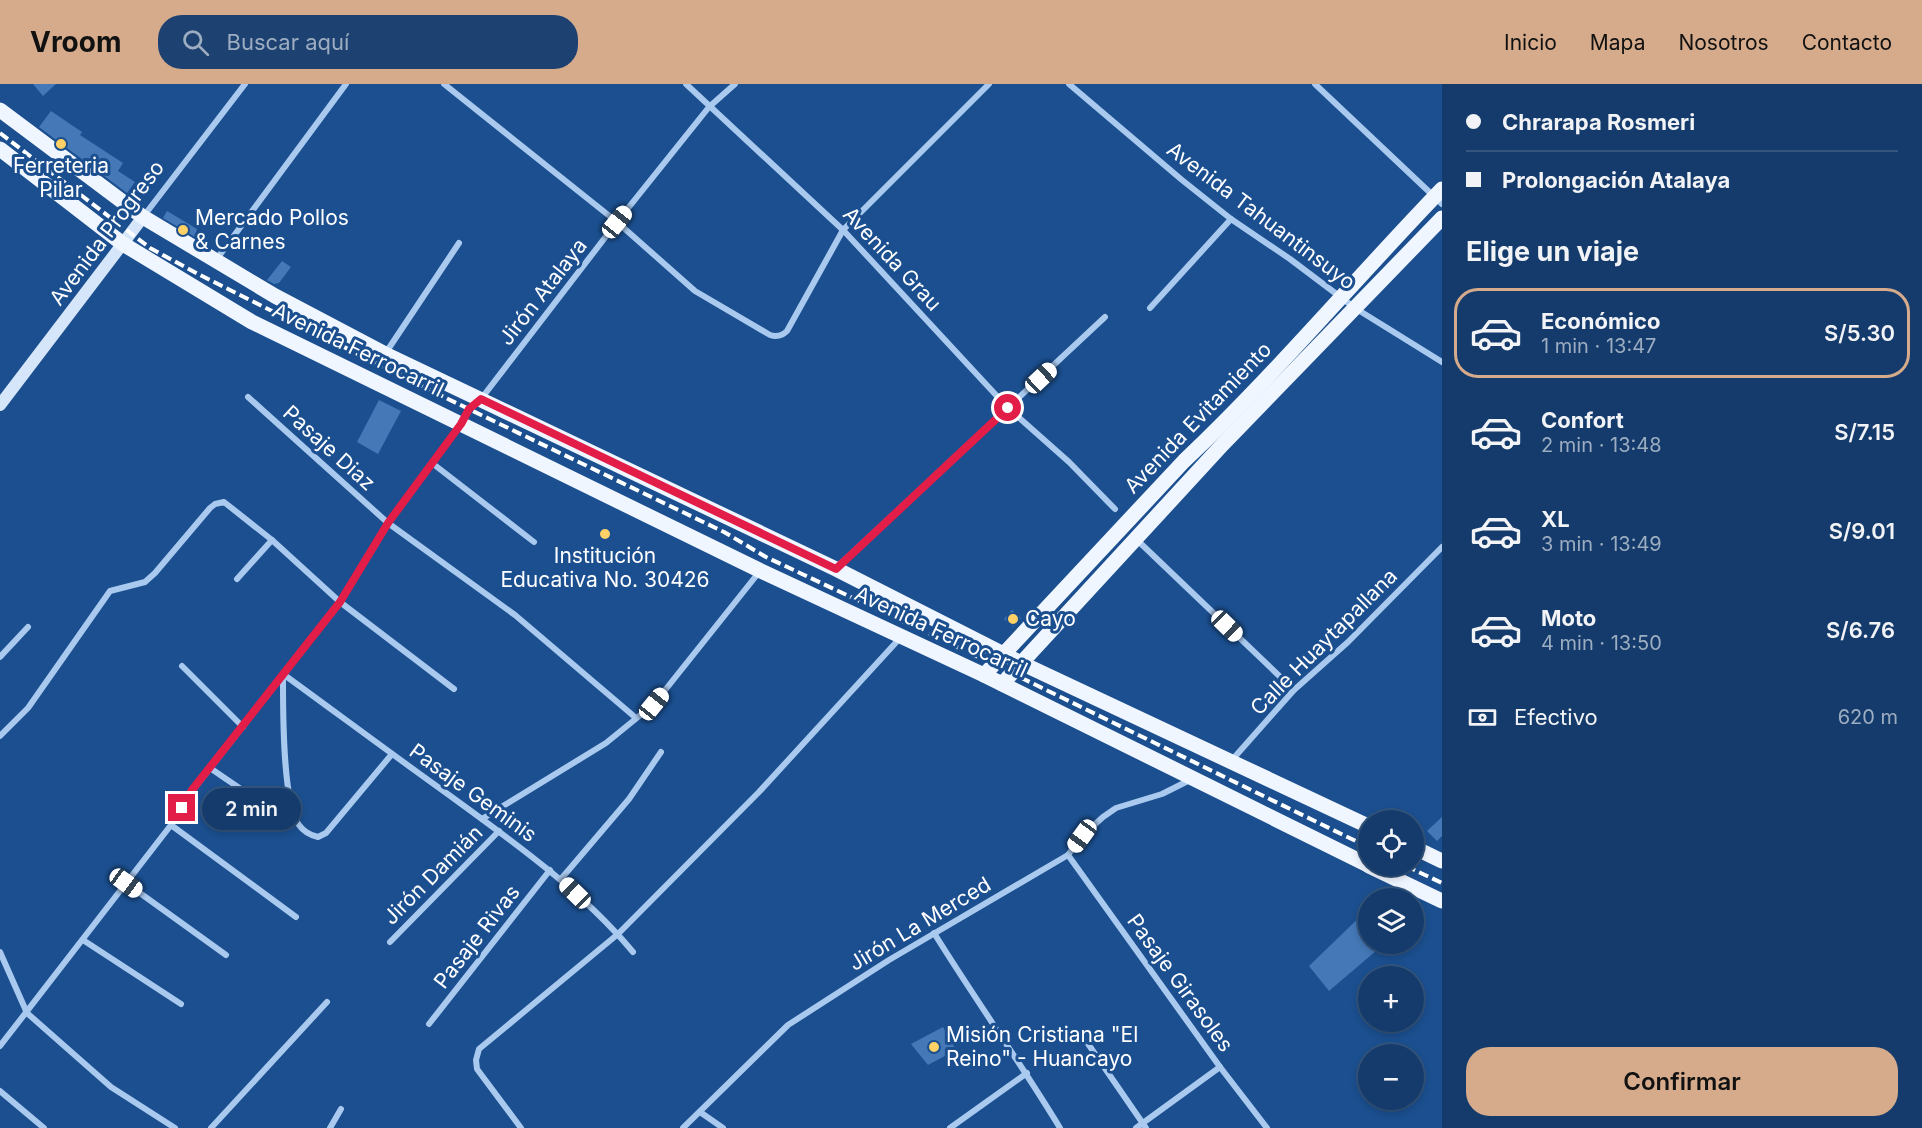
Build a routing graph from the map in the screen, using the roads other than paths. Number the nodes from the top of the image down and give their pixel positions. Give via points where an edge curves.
1 (245, 84) edge
2 (346, 84) edge
3 (444, 84) edge
4 (686, 84) edge
5 (735, 84) edge
6 (989, 84) edge
7 (1069, 84) edge
8 (1315, 84) edge
9 (709, 107) junction
10 (0, 110) edge
11 (2, 155) edge
12 (1439, 197) edge
13 (143, 217) junction
14 (1442, 218) edge
15 (1231, 219) junction
16 (617, 222) junction
17 (843, 230) junction
18 (459, 243) dead end
19 (123, 244) junction
20 (216, 261) junction
21 (1342, 297) junction
22 (1150, 308) dead end
23 (1355, 308) junction
24 (1105, 317) dead end
25 (385, 354) junction
26 (1442, 362) edge
27 (248, 398) dead end
28 (475, 404) junction
29 (0, 405) edge
30 (1008, 408) junction
31 (461, 424) junction
32 (432, 463) junction
33 (1115, 509) dead end
34 (388, 523) junction
35 (1136, 538) junction
36 (272, 540) junction
37 (534, 542) dead end
38 (1442, 547) edge
39 (836, 569) junction
40 (761, 571) junction
41 (237, 579) dead end
42 (340, 602) junction
43 (28, 627) dead end
44 (901, 636) junction
45 (1004, 653) junction
46 (0, 657) edge
47 (1022, 663) junction
48 (182, 666) dead end
49 (283, 674) junction
50 (984, 675) junction
51 (1002, 684) junction
52 (454, 689) dead end
53 (1294, 690) junction
54 (636, 718) junction
55 (243, 727) junction
56 (0, 736) edge
57 (661, 752) dead end
58 (392, 754) junction
59 (1231, 761) junction
60 (210, 768) junction
61 (1193, 779) junction
62 (254, 798) dead end
63 (482, 819) junction
64 (1358, 821) edge
65 (171, 825) junction
66 (499, 831) junction
67 (1424, 852) edge
68 (1068, 855) junction
69 (1358, 860) edge
70 (1442, 861) edge
71 (550, 870) junction
72 (1391, 876) edge
73 (561, 879) junction
74 (126, 883) junction
75 (1442, 901) edge
76 (296, 917) dead end
77 (934, 933) junction
78 (618, 934) junction
79 (82, 940) junction
80 (390, 942) dead end
81 (0, 952) edge
82 (633, 952) dead end
83 (226, 955) dead end
84 (327, 1002) dead end
85 (181, 1004) dead end
86 (27, 1013) junction
87 (429, 1024) dead end
88 (1082, 1035) dead end
89 (0, 1046) edge
90 (1220, 1067) junction
91 (1027, 1073) junction
92 (0, 1091) edge
93 (341, 1109) dead end
94 (700, 1112) junction
95 (1145, 1126) edge
96 (44, 1128) edge
97 (175, 1128) edge
98 (211, 1128) edge
99 (330, 1128) edge
100 (521, 1128) edge
101 (683, 1128) edge
102 (723, 1128) edge
103 (950, 1128) edge
104 (1060, 1128) edge
105 (1136, 1128) edge
106 (1267, 1128) edge

1 - 13 street, Avenida Progreso
2 - 20 street
3 - 16 street
4 - 9 street, Avenida Grau
5 - 9 street, Jirón Atalaya
6 - 17 street
7 - 15 street, Avenida Tahuantinsuyo
8 - 12 street
9 - 16 street, Jirón Atalaya
9 - 17 street, Avenida Grau
10 - 13 main road, Avenida Ferrocarril
11 - 19 main road, Avenida Ferrocarril
12 - 21 main road, Avenida Evitamiento
13 - 19 street, Avenida Progreso
13 - 20 main road, Avenida Ferrocarril
14 - 23 main road, Avenida Evitamiento
15 - 21 street, Avenida Tahuantinsuyo
15 - 22 street
16 - 17 street via 695,291 770,335 787,331
16 - 28 street, Jirón Atalaya
17 - 30 street, Avenida Grau
18 - 25 street
19 - 29 street, Avenida Progreso
19 - 31 main road, Avenida Ferrocarril via 252,322
20 - 25 main road, Avenida Ferrocarril
21 - 23 street, Avenida Tahuantinsuyo
21 - 45 main road, Avenida Evitamiento
23 - 26 street, Avenida Tahuantinsuyo
23 - 35 main road, Avenida Evitamiento
24 - 30 street
25 - 28 main road, Avenida Ferrocarril
27 - 34 street, Pasaje Diaz
28 - 31 street, Jirón Atalaya
28 - 39 main road, Avenida Ferrocarril
30 - 33 street, Avenida Grau
30 - 39 street
31 - 32 street, Jirón Atalaya
31 - 40 main road, Avenida Ferrocarril
32 - 34 street, Jirón Atalaya
32 - 37 street
34 - 42 street, Jirón Atalaya
34 - 54 street, Pasaje Diaz via 515,615
35 - 47 main road, Avenida Evitamiento
35 - 53 street
36 - 41 street
36 - 42 street
36 - 56 street via 224,502 210,508 145,582 110,591 28,708
38 - 53 street, Calle Huaytapallana via 1348,642
39 - 45 main road, Avenida Ferrocarril
40 - 44 main road, Avenida Ferrocarril
40 - 54 street via 654,704
42 - 49 street, Jirón Atalaya
42 - 52 street
43 - 46 street
44 - 50 main road, Avenida Ferrocarril
44 - 78 street via 759,792
45 - 47 main road, Avenida Ferrocarril
45 - 50 main road, Avenida Evitamiento
47 - 51 main road, Avenida Evitamiento
47 - 59 main road, Avenida Ferrocarril
48 - 55 street
49 - 55 street, Jirón Atalaya
49 - 58 street, Pasaje Geminis
49 - 58 street via 284,751 291,807 297,824 307,834 326,834
50 - 51 main road, Avenida Ferrocarril
51 - 61 main road, Avenida Ferrocarril
53 - 59 street, Calle Huaytapallana
54 - 63 street via 606,744
55 - 60 street, Jirón Atalaya
57 - 73 street via 629,799
58 - 63 street, Pasaje Geminis
59 - 64 main road, Avenida Ferrocarril
60 - 62 street
60 - 65 street, Jirón Atalaya
61 - 68 street, Jirón La Merced via 1162,794 1116,808 1082,836
61 - 69 main road, Avenida Ferrocarril
63 - 66 street, Pasaje Geminis
65 - 74 street, Jirón Atalaya
65 - 76 street
66 - 71 street, Pasaje Geminis
66 - 80 street, Jirón Damián
67 - 70 main road
68 - 77 street, Jirón La Merced
68 - 90 street, Pasaje Girasoles
71 - 73 street, Pasaje Geminis
71 - 87 street, Pasaje Rivas
72 - 75 main road, Avenida Ferrocarril
73 - 78 street, Pasaje Geminis
74 - 79 street, Jirón Atalaya
74 - 83 street
77 - 91 street
77 - 94 street, Jirón La Merced via 788,1025
78 - 82 street, Pasaje Geminis
78 - 100 street via 479,1050 477,1069
79 - 85 street
79 - 86 street, Jirón Atalaya
81 - 86 street
84 - 98 street
86 - 89 street, Jirón Atalaya
86 - 97 street via 111,1087
88 - 95 street
90 - 95 street
90 - 106 street, Pasaje Girasoles
91 - 103 street
91 - 104 street
92 - 96 street
93 - 99 street
94 - 101 street, Jirón La Merced
94 - 102 street
95 - 105 street

